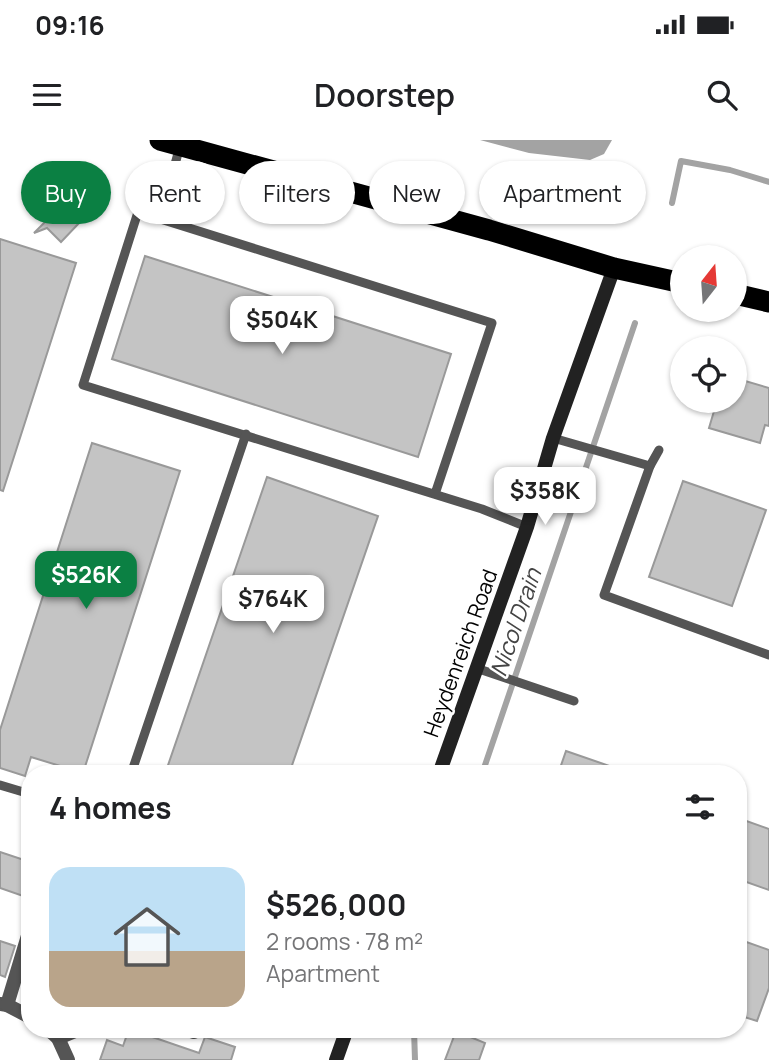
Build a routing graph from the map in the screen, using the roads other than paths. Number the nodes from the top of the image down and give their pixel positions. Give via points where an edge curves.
1 (170, 143) edge
2 (168, 161) edge
3 (134, 224) edge
4 (176, 224) edge
5 (614, 268) junction
6 (670, 280) edge
7 (747, 297) edge
8 (769, 302) edge
9 (246, 434) junction
10 (553, 439) junction
11 (659, 450) dead end
12 (650, 466) junction
13 (435, 494) junction
14 (527, 527) junction
15 (769, 655) edge
16 (476, 668) junction
17 (574, 701) dead end
18 (134, 765) edge
19 (442, 765) edge
20 (0, 785) edge
21 (21, 791) edge
22 (21, 955) edge
23 (4, 1005) edge
24 (21, 1013) edge
25 (56, 1038) edge
26 (344, 1038) edge
27 (68, 1060) edge
28 (336, 1060) edge

1 - 2 lane
1 - 5 highway
3 - 9 lane via 83,385
4 - 13 lane via 492,323
5 - 6 highway
5 - 10 street, Heydenreich Road
7 - 8 highway
9 - 13 lane
9 - 18 lane
10 - 12 lane
10 - 14 street, Heydenreich Road
11 - 12 lane
12 - 15 lane via 604,595
13 - 14 lane
14 - 16 street, Heydenreich Road
16 - 17 lane
16 - 19 street, Heydenreich Road
20 - 21 lane
22 - 23 street
23 - 24 street
25 - 27 street
26 - 28 street

